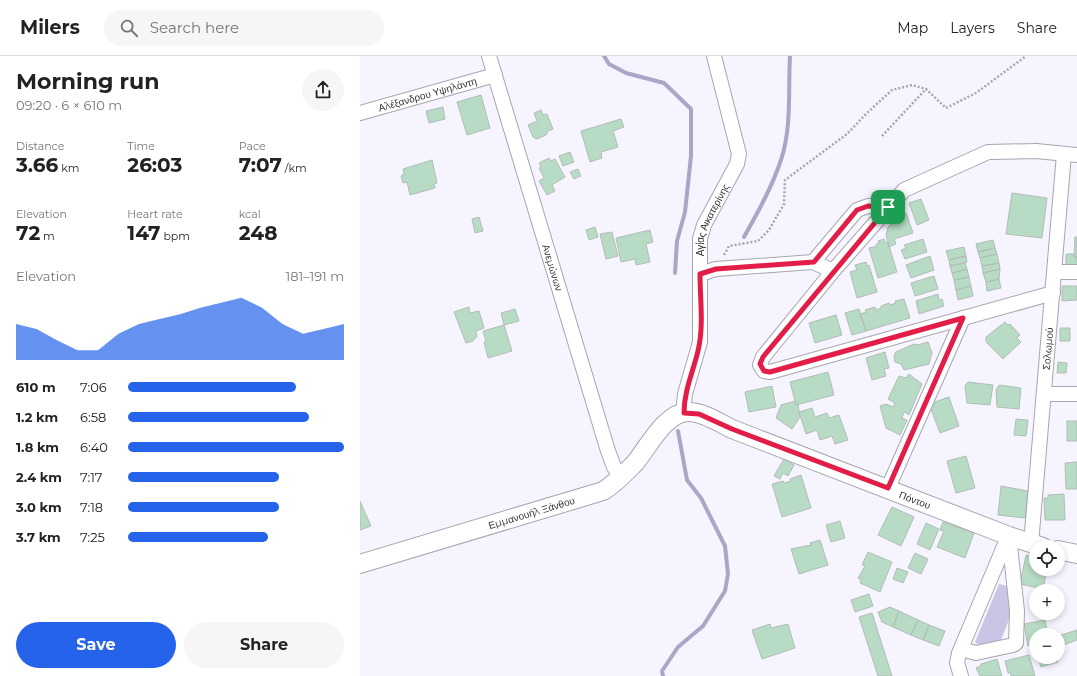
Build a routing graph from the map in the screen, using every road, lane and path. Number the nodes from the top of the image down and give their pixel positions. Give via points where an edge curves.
1 (489, 56) edge
2 (714, 56) edge
3 (1026, 56) edge
4 (495, 75) junction
5 (926, 90) junction
6 (360, 113) edge
7 (882, 136) dead end
8 (1071, 155) edge
9 (888, 207) junction
10 (814, 262) junction
11 (716, 269) junction
12 (833, 271) junction
13 (1054, 272) junction
14 (1077, 272) edge
15 (700, 274) junction
16 (1053, 293) junction
17 (963, 318) junction
18 (1044, 394) junction
19 (1077, 394) edge
20 (679, 415) junction
21 (621, 477) junction
22 (888, 488) junction
23 (1009, 536) junction
24 (1037, 540) edge
25 (1029, 542) edge
26 (1065, 551) edge
27 (1077, 554) edge
28 (360, 564) edge
29 (961, 649) junction
30 (961, 676) edge

1 - 4 street, Ανεμώνων
2 - 15 street, Αγίας Αικατερίνης via 739,154 737,164 704,225 700,239
3 - 5 path via 976,93 946,108
4 - 6 street, Αλέξανδρου Υψηλάντη
4 - 21 street, Ανεμώνων via 608,451
5 - 7 path
5 - 11 path via 912,85 892,90 847,134 785,180 784,204 769,230 758,241 729,246
8 - 9 street via 1036,151 988,152 904,190
8 - 13 street, Σολωμού
9 - 10 street via 868,206 857,210
9 - 12 street
10 - 11 street
10 - 12 street
11 - 15 street
12 - 17 street via 763,357 760,364 764,371 770,372
13 - 14 street
13 - 16 street, Σολωμού
15 - 20 street, Αγίας Αικατερίνης via 700,342
16 - 17 street
16 - 18 street, Σολωμού
17 - 22 street
18 - 19 street
18 - 24 street, Σολωμού
20 - 21 street, Εμμανουήλ Ξάνθου via 666,424
20 - 22 street, Πόντου via 699,414
21 - 28 street, Εμμανουήλ Ξάνθου via 603,491
22 - 23 street, Πόντου
23 - 25 street, Πόντου
23 - 29 street
23 - 29 street via 1018,611 1016,643 976,653
26 - 27 street
29 - 30 street via 957,663

